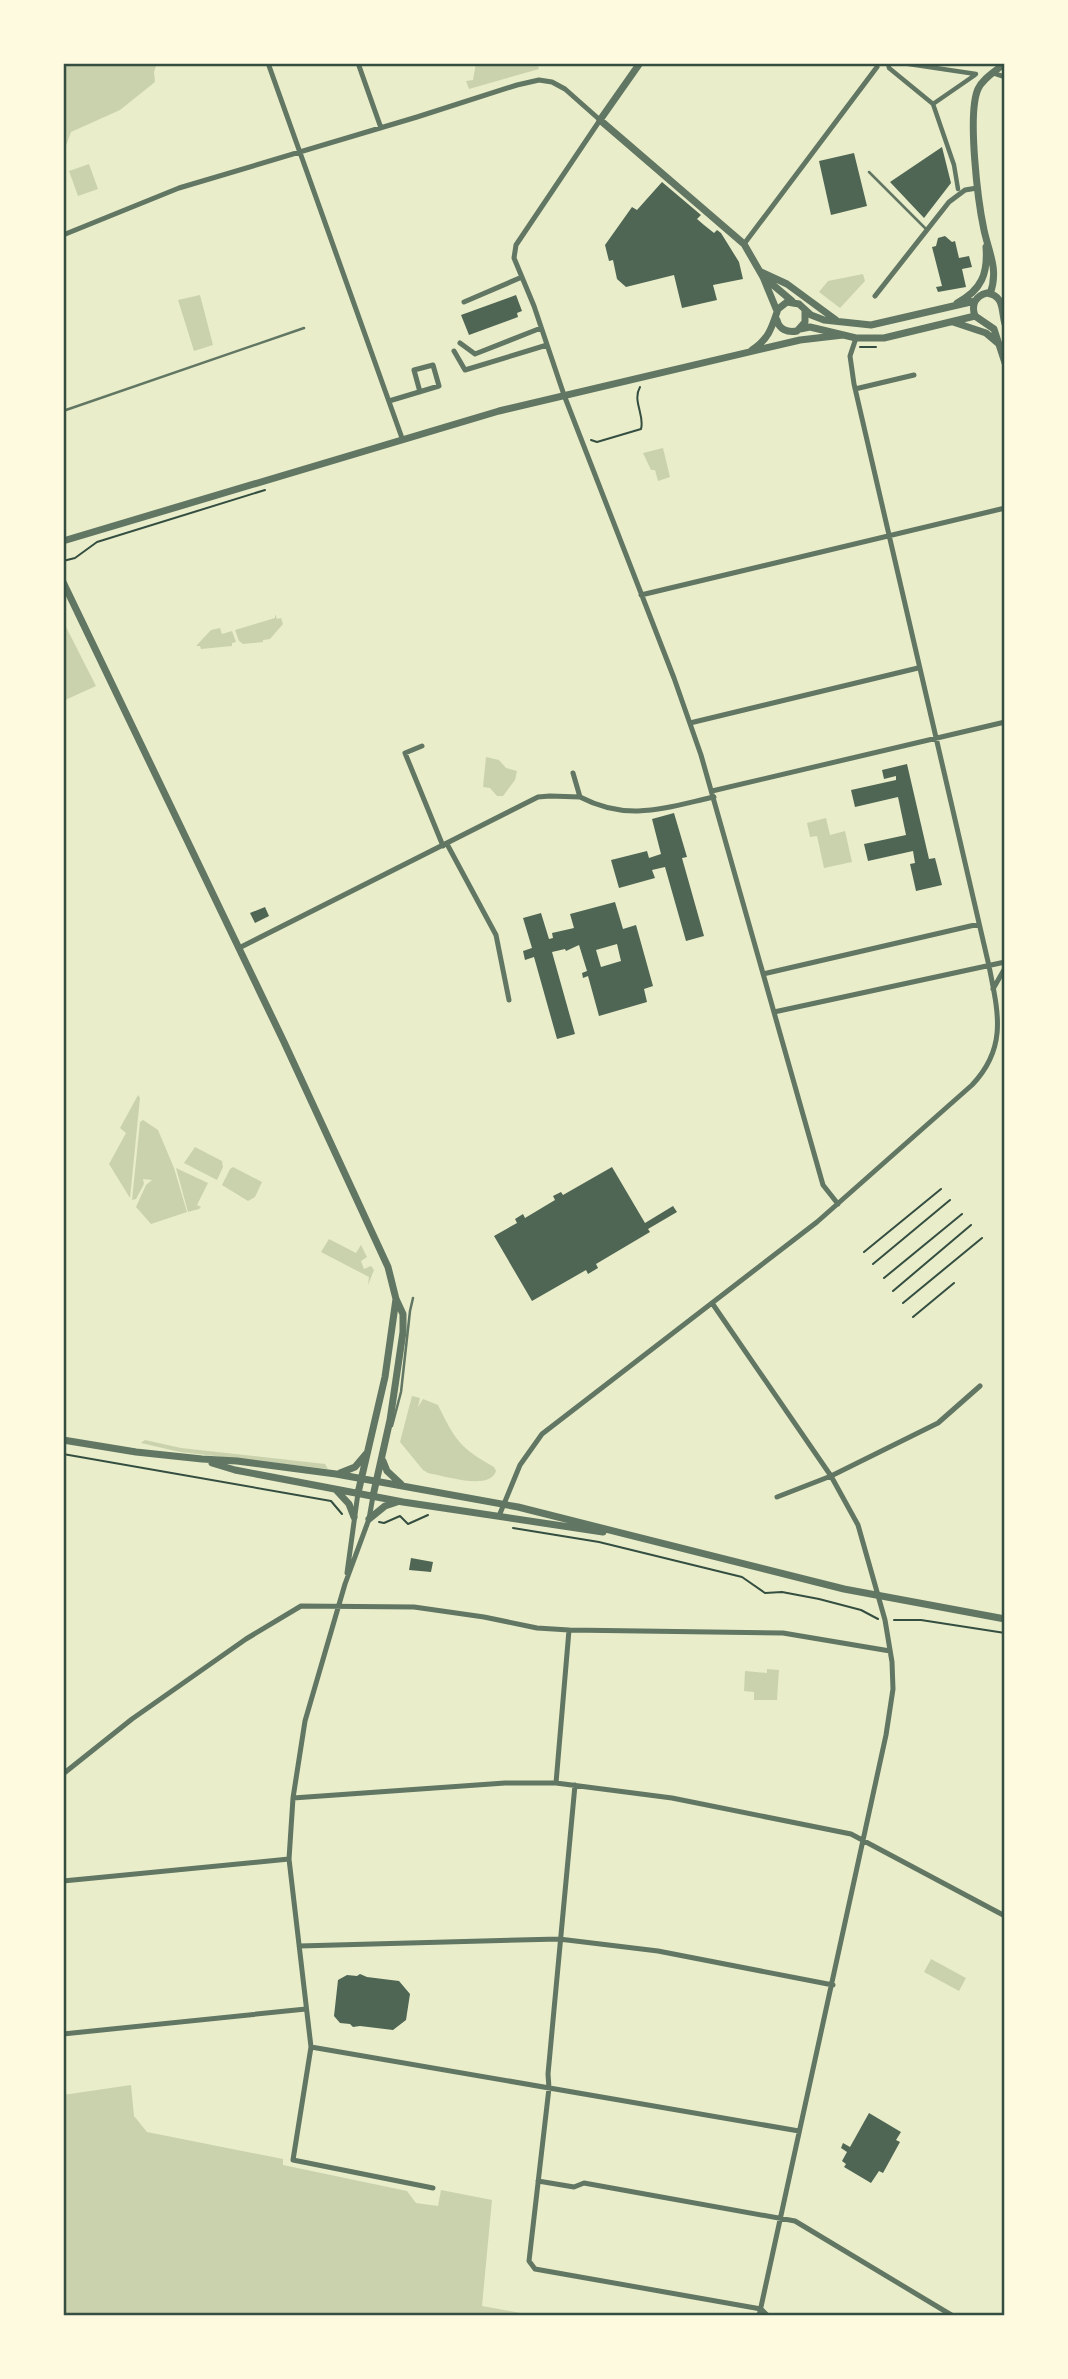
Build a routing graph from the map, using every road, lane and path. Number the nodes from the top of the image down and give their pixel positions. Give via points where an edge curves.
1 (268, 63) edge
2 (358, 63) edge
3 (640, 63) edge
4 (888, 63) edge
5 (902, 63) edge
6 (1005, 63) edge
7 (878, 65) edge
8 (993, 73) junction
9 (1005, 77) edge
10 (933, 104) junction
11 (600, 120) junction
12 (381, 128) junction
13 (300, 151) junction
14 (869, 172) dead end
15 (977, 188) junction
16 (958, 189) dead end
17 (926, 230) junction
18 (985, 234) junction
19 (63, 235) edge
20 (744, 244) junction
21 (762, 274) junction
22 (522, 277) junction
23 (990, 293) junction
24 (875, 296) dead end
25 (1002, 298) edge
26 (975, 301) junction
27 (464, 302) dead end
28 (794, 302) junction
29 (947, 308) junction
30 (805, 311) junction
31 (1002, 313) junction
32 (777, 316) junction
33 (975, 316) junction
34 (836, 320) junction
35 (950, 322) junction
36 (987, 323) junction
37 (1005, 324) edge
38 (304, 328) dead end
39 (541, 328) junction
40 (796, 330) junction
41 (842, 335) junction
42 (856, 338) junction
43 (460, 343) dead end
44 (999, 344) junction
45 (547, 345) junction
46 (776, 346) junction
47 (454, 351) dead end
48 (748, 353) junction
49 (1005, 363) edge
50 (914, 376) dead end
51 (642, 385) dead end
52 (855, 388) junction
53 (420, 392) junction
54 (564, 395) junction
55 (389, 401) junction
56 (63, 411) edge
57 (587, 436) dead end
58 (402, 439) junction
59 (1005, 508) edge
60 (888, 536) junction
61 (63, 541) edge
62 (91, 547) dead end
63 (63, 561) edge
64 (63, 582) edge
65 (641, 595) junction
66 (918, 668) junction
67 (1005, 722) edge
68 (690, 723) junction
69 (934, 739) junction
70 (422, 746) dead end
71 (573, 773) dead end
72 (713, 794) junction
73 (582, 799) junction
74 (445, 845) junction
75 (979, 923) junction
76 (239, 948) junction
77 (1005, 962) edge
78 (989, 966) junction
79 (1005, 968) edge
80 (764, 974) junction
81 (993, 989) junction
82 (509, 1000) dead end
83 (774, 1012) junction
84 (941, 1189) dead end
85 (950, 1200) dead end
86 (838, 1204) junction
87 (962, 1214) dead end
88 (971, 1225) dead end
89 (982, 1238) dead end
90 (864, 1252) dead end
91 (873, 1264) dead end
92 (884, 1278) dead end
93 (954, 1283) dead end
94 (893, 1290) dead end
95 (413, 1298) dead end
96 (396, 1299) junction
97 (712, 1303) junction
98 (903, 1303) dead end
99 (913, 1317) dead end
100 (981, 1386) dead end
101 (387, 1435) junction
102 (63, 1440) edge
103 (63, 1454) edge
104 (367, 1454) junction
105 (382, 1457) junction
106 (202, 1459) junction
107 (336, 1474) junction
108 (831, 1476) junction
109 (362, 1478) junction
110 (377, 1480) junction
111 (406, 1486) junction
112 (334, 1489) junction
113 (358, 1493) junction
114 (373, 1496) junction
115 (777, 1497) dead end
116 (403, 1502) junction
117 (502, 1504) junction
118 (435, 1515) dead end
119 (499, 1516) junction
120 (354, 1517) junction
121 (369, 1520) junction
122 (513, 1528) dead end
123 (621, 1535) junction
124 (345, 1584) junction
125 (878, 1596) junction
126 (339, 1606) junction
127 (1005, 1619) edge
128 (885, 1620) junction
129 (569, 1630) junction
130 (1005, 1633) edge
131 (890, 1651) junction
132 (63, 1774) edge
133 (556, 1783) junction
134 (575, 1785) junction
135 (293, 1798) junction
136 (862, 1841) junction
137 (289, 1859) junction
138 (63, 1881) edge
139 (1005, 1916) edge
140 (559, 1939) junction
141 (299, 1946) junction
142 (832, 1985) junction
143 (306, 2009) junction
144 (63, 2034) edge
145 (311, 2047) junction
146 (550, 2088) junction
147 (799, 2131) junction
148 (538, 2181) junction
149 (433, 2188) dead end
150 (780, 2217) junction
151 (760, 2313) edge
152 (768, 2316) edge
153 (953, 2316) edge

1 - 13 street
2 - 12 street
3 - 11 street
4 - 10 street
5 - 10 street via 975,74
6 - 8 street
7 - 20 street
8 - 9 street
8 - 15 street via 981,83 975,98
10 - 16 street
11 - 12 street via 565,89 539,80
11 - 20 street
11 - 22 street via 516,245 514,258
12 - 13 street
13 - 19 street via 178,188
13 - 55 street
14 - 17 lane
15 - 17 street via 959,193
15 - 18 street
17 - 24 street
18 - 23 street via 995,274
18 - 29 street via 987,265 982,281
20 - 21 street
21 - 28 street
21 - 32 street
21 - 34 street via 787,285
22 - 27 street
22 - 39 street
23 - 25 street
23 - 26 street
25 - 31 street
26 - 29 street
26 - 33 street
28 - 30 street
28 - 32 street via 784,304
29 - 34 street via 871,326
30 - 34 street
30 - 40 street via 806,318
31 - 36 street
31 - 37 street
32 - 40 street via 782,329
32 - 48 street via 769,336
33 - 35 street
33 - 36 street
35 - 42 street via 884,338
35 - 44 street via 986,333
36 - 44 street
38 - 56 lane
39 - 43 street via 475,354
39 - 45 street
40 - 41 street via 810,327
40 - 46 street
41 - 42 street
41 - 46 street
42 - 52 street via 850,356
44 - 49 street
45 - 47 street via 465,370
45 - 54 street
46 - 48 street
48 - 54 street
50 - 52 street
51 - 57 path via 636,397 643,423 640,429 597,442
52 - 60 street
53 - 53 street via 439,386 433,365 414,370
53 - 55 street
54 - 58 street
54 - 65 street
55 - 58 street
58 - 61 street
59 - 60 street
60 - 65 street
60 - 66 street
62 - 63 path
64 - 76 street
65 - 68 street
66 - 68 street
66 - 69 street
67 - 69 street
68 - 72 street
69 - 72 street
69 - 75 street
70 - 74 street via 405,753
71 - 73 street
72 - 73 street via 642,812 607,809
72 - 80 street
73 - 74 street via 538,797
74 - 76 street
74 - 82 street via 496,934
75 - 78 street
75 - 80 street
76 - 96 street via 379,1248
77 - 78 street
78 - 81 street
78 - 83 street
79 - 81 street
80 - 83 street
81 - 86 street via 997,1039 984,1071
83 - 86 street via 823,1185
84 - 90 path
85 - 91 path
86 - 97 street
87 - 92 path
88 - 94 path
89 - 98 path
93 - 99 path
95 - 101 lane via 399,1401
96 - 101 street via 403,1314 403,1332
96 - 104 street via 385,1377
97 - 108 street
97 - 117 street via 542,1434 520,1465
100 - 108 street via 938,1423
101 - 105 street
102 - 106 street
103 - 120 path via 331,1501 340,1513
104 - 107 street via 349,1471
104 - 109 street
105 - 110 street
105 - 111 street via 387,1471
106 - 107 street
106 - 112 street
107 - 109 street
108 - 115 street
108 - 125 street via 858,1525
109 - 110 street
109 - 113 street
110 - 111 street
110 - 114 street
111 - 117 street
112 - 113 street
112 - 120 street via 345,1498
113 - 114 street
113 - 120 street
114 - 116 street
114 - 121 street
116 - 119 street
116 - 121 street via 385,1506
117 - 119 street
117 - 123 street
118 - 121 path via 408,1524 400,1516 384,1523
119 - 123 street
120 - 124 street
121 - 124 street
122 - 128 path via 599,1542 742,1577 765,1592 819,1599
123 - 125 street
124 - 126 street
125 - 127 street
125 - 128 street
126 - 129 street via 423,1608
126 - 132 street via 293,1609 132,1719
126 - 135 street via 306,1721
128 - 130 path via 920,1619
128 - 131 street
129 - 131 street via 783,1633
129 - 133 street
131 - 136 street via 892,1704
133 - 134 street
133 - 135 street
134 - 136 street via 672,1798 851,1834
134 - 140 street
135 - 137 street
136 - 139 street
136 - 142 street
137 - 138 street
137 - 141 street
140 - 141 street
140 - 142 street via 658,1951
140 - 146 street
141 - 143 street
142 - 147 street
143 - 144 street
143 - 145 street
145 - 146 street
145 - 149 street via 293,2160
146 - 147 street
146 - 148 street
147 - 150 street
148 - 150 street via 584,2183
148 - 151 street via 529,2261 535,2269
150 - 151 street
150 - 153 street via 795,2221
151 - 152 street

